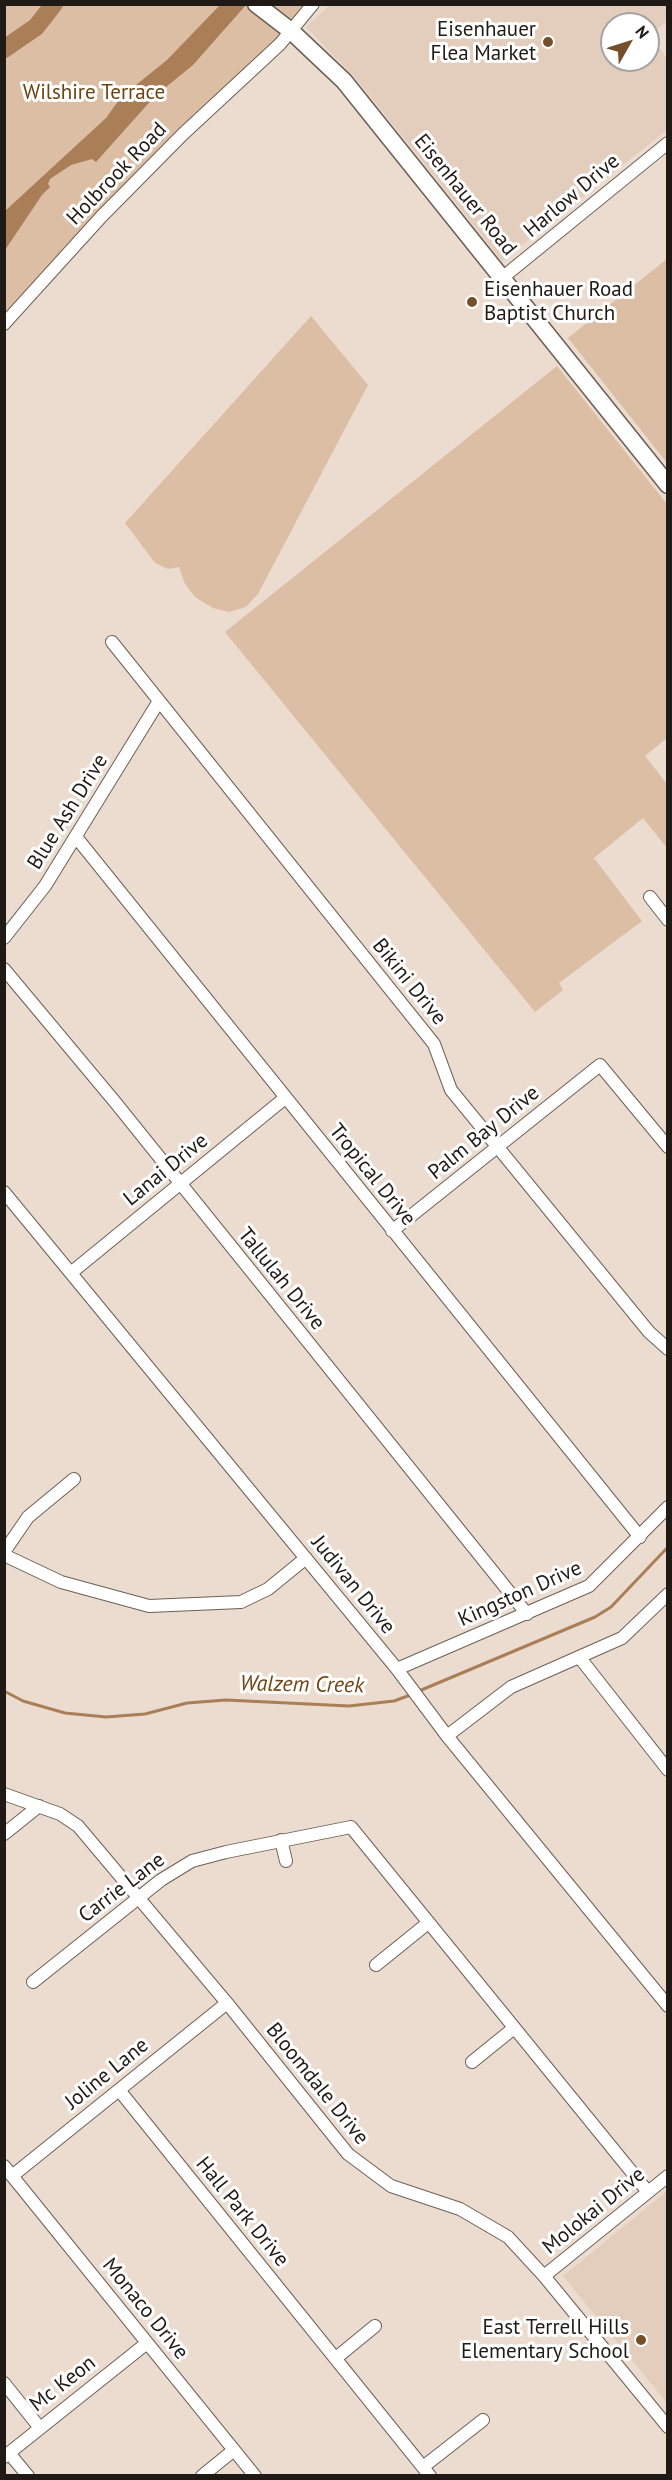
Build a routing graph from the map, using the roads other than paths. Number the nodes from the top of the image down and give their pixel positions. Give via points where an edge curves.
1 (256, 4) edge
2 (313, 4) edge
3 (285, 26) junction
4 (668, 143) edge
5 (502, 278) junction
6 (4, 324) edge
7 (668, 485) edge
8 (112, 642) dead end
9 (159, 701) junction
10 (76, 837) junction
11 (650, 897) dead end
12 (668, 920) edge
13 (4, 938) edge
14 (4, 969) edge
15 (285, 1098) junction
16 (497, 1147) junction
17 (668, 1147) edge
18 (180, 1185) junction
19 (5, 1194) edge
20 (392, 1231) junction
21 (72, 1272) junction
22 (668, 1349) edge
23 (74, 1479) dead end
24 (668, 1506) edge
25 (639, 1537) junction
26 (4, 1553) edge
27 (306, 1558) junction
28 (668, 1594) edge
29 (527, 1614) junction
30 (580, 1658) junction
31 (397, 1669) junction
32 (447, 1736) junction
33 (668, 1770) edge
34 (4, 1794) edge
35 (39, 1806) junction
36 (4, 1834) edge
37 (281, 1840) junction
38 (286, 1861) dead end
39 (139, 1897) junction
40 (428, 1923) junction
41 (376, 1965) dead end
42 (33, 1982) dead end
43 (227, 2003) junction
44 (668, 2006) edge
45 (514, 2028) junction
46 (472, 2062) dead end
47 (119, 2090) junction
48 (8, 2171) edge
49 (668, 2176) edge
50 (648, 2192) junction
51 (544, 2276) junction
52 (375, 2326) dead end
53 (147, 2343) junction
54 (336, 2358) junction
55 (4, 2384) edge
56 (483, 2420) dead end
57 (668, 2427) edge
58 (40, 2428) junction
59 (234, 2450) junction
60 (7, 2455) edge
61 (427, 2471) edge
62 (28, 2475) edge
63 (202, 2475) edge
64 (255, 2475) edge

1 - 3 main road, Eisenhauer Road
2 - 3 street, Holbrook Road
3 - 5 main road, Eisenhauer Road via 344,81
3 - 6 street, Holbrook Road via 280,44 147,170
4 - 5 street, Harlow Drive
5 - 7 main road, Eisenhauer Road
8 - 9 street, Bikini Drive
9 - 10 street, Blue Ash Drive
9 - 16 street, Bikini Drive via 434,1044 451,1089
10 - 13 street, Blue Ash Drive via 45,886
10 - 15 street, Tropical Drive
11 - 12 street
14 - 18 street, Tallulah Drive
15 - 18 street, Lanai Drive
15 - 20 street, Tropical Drive
16 - 17 street, Palm Bay Drive via 600,1065
16 - 20 street, Palm Bay Drive
16 - 22 street, Bikini Drive via 649,1332
18 - 21 street, Lanai Drive
18 - 29 street, Tallulah Drive
19 - 21 street, Judivan Drive
20 - 25 street, Tropical Drive
21 - 27 street, Judivan Drive
23 - 26 street via 28,1517
24 - 25 street, Kingston Drive
25 - 29 street, Kingston Drive via 590,1586
26 - 27 street via 61,1582 149,1606 241,1602 268,1589
27 - 31 street, Judivan Drive
28 - 30 street via 629,1633
29 - 31 street, Kingston Drive
30 - 32 street via 499,1694
30 - 33 street
31 - 32 street, Judivan Drive
32 - 44 street, Judivan Drive
34 - 35 street, Bloomdale Drive
35 - 36 street
35 - 39 street, Bloomdale Drive via 69,1818 78,1826
37 - 38 street
37 - 39 street, Carrie Lane via 192,1861
37 - 40 street, Carrie Lane via 351,1827
39 - 42 street, Carrie Lane
39 - 43 street, Bloomdale Drive
40 - 41 street
40 - 45 street
43 - 47 street, Joline Lane
43 - 51 street, Bloomdale Drive via 361,2166 391,2186 459,2209 493,2226 522,2250
45 - 46 street
45 - 50 street
47 - 48 street, Joline Lane
47 - 54 street, Hall Park Drive
48 - 53 street, Monaco Drive
49 - 50 street, Molokai Drive
50 - 51 street, Molokai Drive
51 - 57 street, Bloomdale Drive
52 - 54 street
53 - 58 street, Mc Keon
53 - 59 street, Monaco Drive
54 - 61 street, Hall Park Drive
55 - 58 street
56 - 61 street, Hall Park Drive
58 - 60 street, Mc Keon
59 - 63 street
59 - 64 street, Monaco Drive
60 - 62 street

